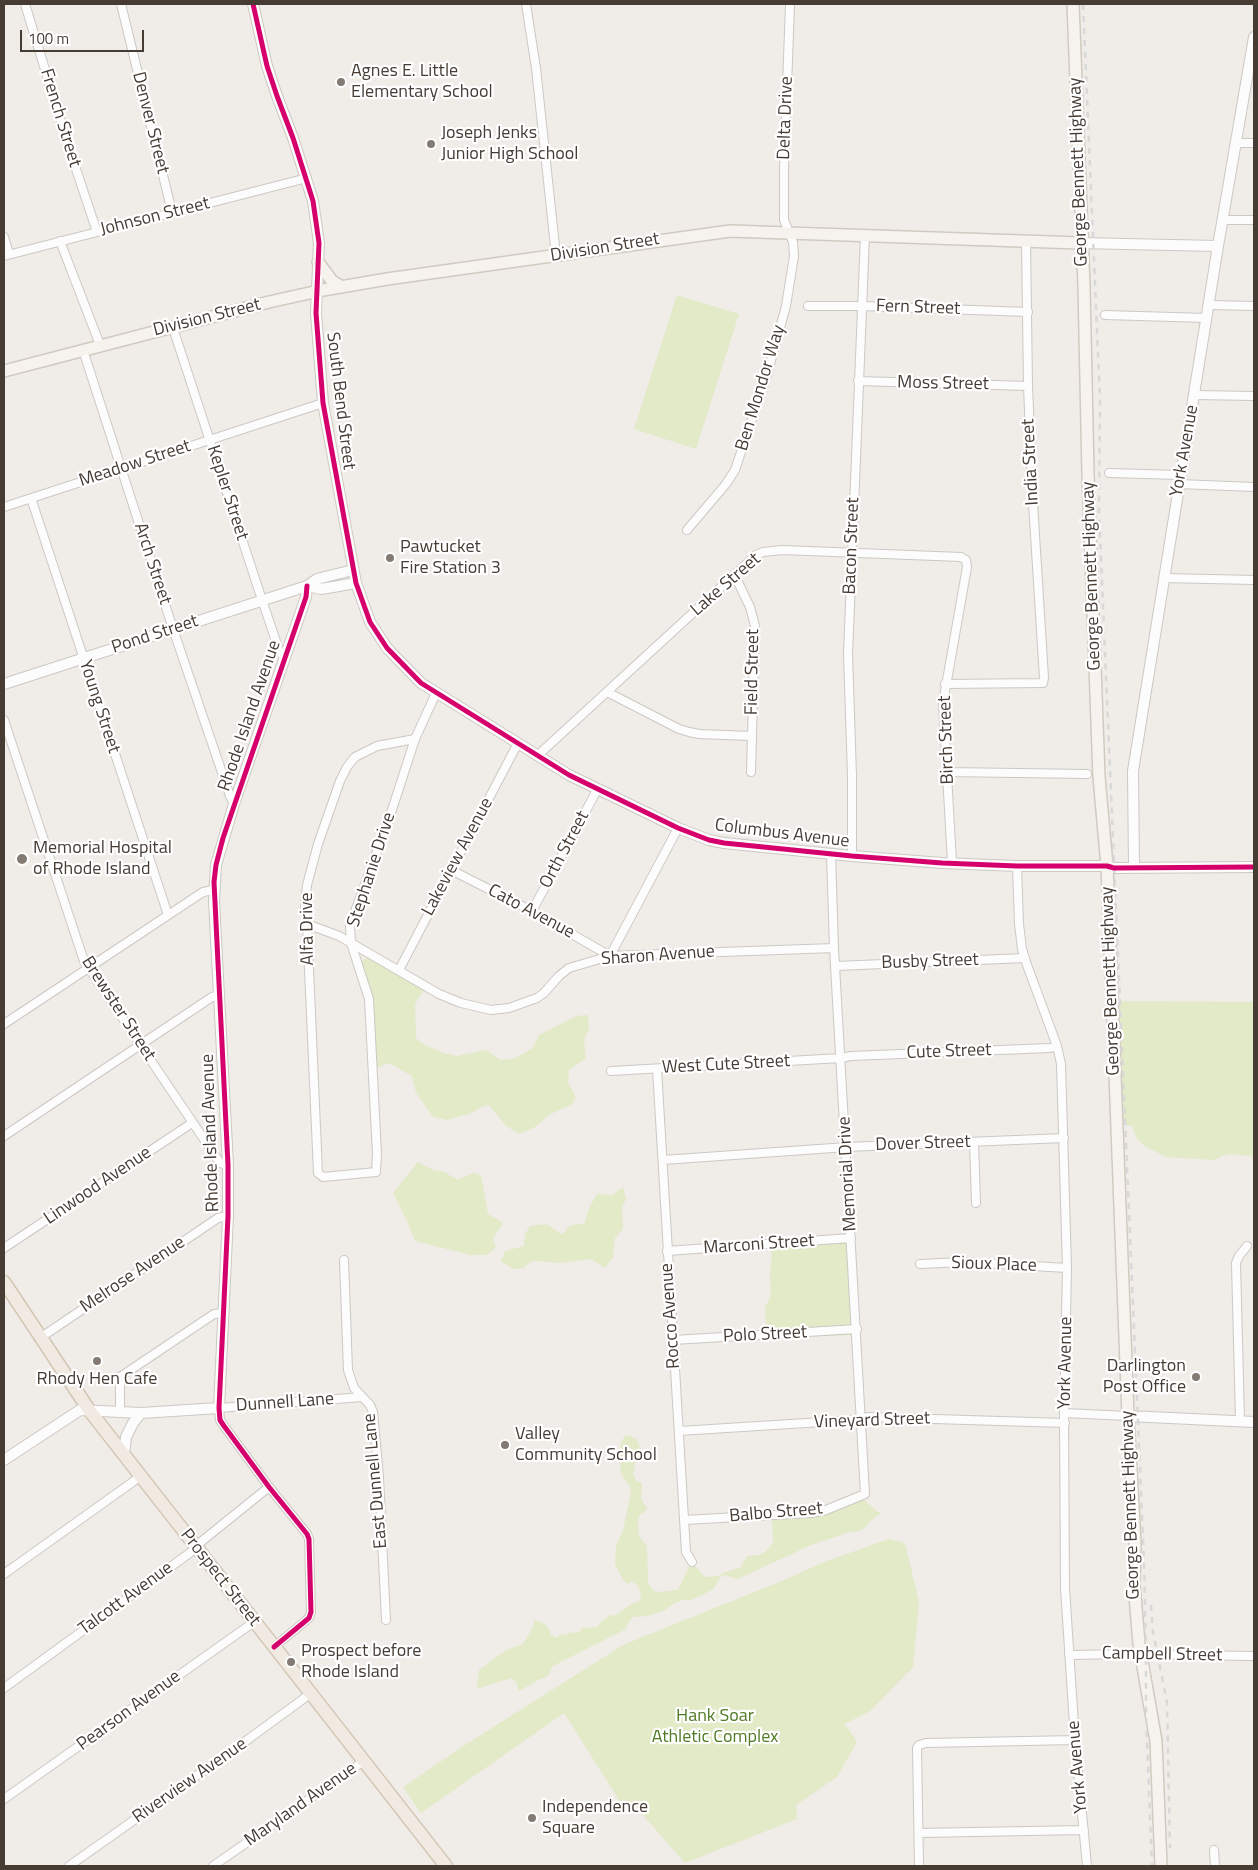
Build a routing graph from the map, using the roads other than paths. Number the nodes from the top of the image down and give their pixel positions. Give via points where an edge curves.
1 (25, 4) edge
2 (121, 4) edge
3 (253, 4) edge
4 (526, 4) edge
5 (790, 4) edge
6 (1073, 4) edge
7 (1254, 36) edge
8 (1252, 65) edge
9 (1236, 143) junction
10 (1254, 143) edge
11 (307, 178) junction
12 (172, 212) junction
13 (1224, 220) junction
14 (1254, 220) edge
15 (97, 232) junction
16 (789, 232) junction
17 (865, 235) junction
18 (4, 236) edge
19 (1026, 240) junction
20 (60, 241) junction
21 (1080, 243) junction
22 (1218, 246) junction
23 (6, 255) edge
24 (556, 256) junction
25 (318, 262) junction
26 (342, 287) junction
27 (316, 292) junction
28 (1209, 305) junction
29 (808, 306) dead end
30 (861, 306) junction
31 (1254, 306) edge
32 (1028, 312) junction
33 (1105, 315) dead end
34 (1207, 318) junction
35 (173, 328) junction
36 (100, 345) junction
37 (83, 350) junction
38 (4, 370) edge
39 (858, 381) junction
40 (1028, 386) junction
41 (1195, 395) junction
42 (1254, 396) edge
43 (323, 403) junction
44 (210, 439) junction
45 (121, 468) junction
46 (1109, 473) dead end
47 (1180, 480) junction
48 (1254, 486) edge
49 (31, 498) junction
50 (4, 507) edge
51 (687, 530) dead end
52 (852, 553) junction
53 (966, 560) joint
54 (353, 570) junction
55 (735, 576) junction
56 (1164, 578) junction
57 (1254, 580) edge
58 (356, 583) junction
59 (307, 586) junction
60 (262, 600) junction
61 (173, 629) junction
62 (83, 658) junction
63 (284, 658) junction
64 (4, 684) edge
65 (945, 684) junction
66 (608, 692) junction
67 (436, 693) junction
68 (4, 720) edge
69 (752, 736) junction
70 (415, 739) junction
71 (518, 743) junction
72 (537, 756) junction
73 (751, 772) dead end
74 (947, 772) junction
75 (1087, 774) dead end
76 (597, 790) junction
77 (234, 804) junction
78 (678, 828) junction
79 (831, 854) junction
80 (852, 856) junction
81 (952, 863) junction
82 (1017, 866) junction
83 (1107, 866) junction
84 (1134, 867) junction
85 (1254, 867) edge
86 (451, 870) junction
87 (214, 890) junction
88 (532, 910) junction
89 (168, 915) junction
90 (307, 924) junction
91 (351, 943) junction
92 (834, 948) junction
93 (610, 956) junction
94 (1025, 958) junction
95 (836, 966) junction
96 (89, 968) junction
97 (399, 970) junction
98 (220, 995) junction
99 (4, 1024) edge
100 (140, 1045) junction
101 (1057, 1046) junction
102 (841, 1058) junction
103 (657, 1069) junction
104 (611, 1071) dead end
105 (192, 1123) junction
106 (4, 1136) edge
107 (1064, 1138) junction
108 (974, 1142) junction
109 (847, 1148) junction
110 (663, 1160) junction
111 (228, 1165) junction
112 (376, 1172) joint
113 (976, 1203) dead end
114 (228, 1216) junction
115 (851, 1238) junction
116 (1247, 1246) dead end
117 (4, 1248) edge
118 (667, 1251) junction
119 (344, 1260) dead end
120 (920, 1264) dead end
121 (1067, 1268) junction
122 (4, 1282) edge
123 (223, 1313) junction
124 (857, 1329) junction
125 (40, 1338) junction
126 (673, 1340) junction
127 (362, 1397) junction
128 (219, 1408) junction
129 (89, 1410) junction
130 (120, 1413) junction
131 (141, 1413) junction
132 (1064, 1413) junction
133 (1128, 1416) junction
134 (862, 1418) junction
135 (1240, 1421) junction
136 (1254, 1422) edge
137 (1064, 1423) junction
138 (679, 1431) junction
139 (124, 1455) junction
140 (4, 1460) edge
141 (141, 1475) junction
142 (269, 1487) junction
143 (865, 1494) joint
144 (684, 1520) junction
145 (196, 1546) junction
146 (692, 1562) dead end
147 (4, 1574) edge
148 (386, 1620) dead end
149 (254, 1622) junction
150 (274, 1647) junction
151 (1140, 1654) junction
152 (1069, 1655) junction
153 (1254, 1656) edge
154 (4, 1688) edge
155 (310, 1694) junction
156 (1076, 1740) junction
157 (364, 1761) junction
158 (4, 1799) edge
159 (1084, 1830) junction
160 (920, 1833) junction
161 (1214, 1850) dead end
162 (69, 1866) edge
163 (213, 1866) edge
164 (446, 1866) edge
165 (920, 1866) edge
166 (1087, 1866) edge
167 (1161, 1866) edge
168 (1214, 1866) edge

1 - 15 street, French Street
2 - 12 street, Denver Street
3 - 11 street, South Bend Street via 267,66
4 - 24 street
5 - 16 street, Delta Drive via 784,169 784,220
6 - 21 main road, George Bennett Highway
7 - 8 street, York Avenue
8 - 9 street, York Avenue
9 - 10 street
9 - 13 street, York Avenue
11 - 12 street, Johnson Street
11 - 25 street, South Bend Street via 317,224
12 - 15 street, Johnson Street
13 - 14 street
13 - 22 street, York Avenue
15 - 20 street, Johnson Street
16 - 17 main road, Division Street
16 - 24 main road, Division Street via 730,231
16 - 51 street, Ben Mondor Way via 794,242 794,256 786,306 770,367 735,470
17 - 19 main road, Division Street
17 - 30 street, Bacon Street
18 - 23 street
19 - 21 main road, Division Street
19 - 32 street, India Street
20 - 23 street, Johnson Street
20 - 36 street
21 - 22 street, Division Street
21 - 83 main road, George Bennett Highway via 1099,777
22 - 28 street, York Avenue
24 - 26 main road, Division Street
25 - 26 main road
25 - 27 street, South Bend Street
26 - 27 main road, Division Street
27 - 35 main road, Division Street
27 - 43 street, South Bend Street
28 - 31 street
28 - 34 street, York Avenue
29 - 30 street, Fern Street
30 - 32 street, Fern Street
30 - 39 street, Bacon Street
32 - 40 street, India Street
33 - 34 street
34 - 41 street, York Avenue
35 - 36 main road, Division Street
35 - 44 street, Kepler Street
36 - 37 main road, Division Street
37 - 38 main road, Division Street
37 - 45 street, Arch Street
39 - 40 street, Moss Street
39 - 52 street, Bacon Street
40 - 65 street, India Street via 1043,683
41 - 42 street
41 - 47 street, York Avenue
43 - 44 street, Meadow Street
43 - 54 street, South Bend Street
44 - 45 street, Meadow Street
44 - 60 street, Kepler Street
45 - 49 street, Meadow Street
45 - 61 street, Arch Street
46 - 47 street
47 - 48 street
47 - 56 street, York Avenue
49 - 50 street, Meadow Street
49 - 62 street, Young Street
52 - 53 street, Lake Street via 961,557
52 - 55 street, Lake Street via 771,550 756,555
52 - 80 street, Bacon Street via 848,654
53 - 65 street, Birch Street
54 - 58 street, Columbus Avenue
54 - 59 street, Pond Street via 317,579
55 - 66 street, Lake Street
55 - 69 street, Field Street via 750,607 754,626
56 - 57 street
56 - 84 street, York Avenue via 1133,771
58 - 59 street, Pond Street via 321,589
58 - 67 street, Columbus Avenue via 370,622 386,648
59 - 60 street, Pond Street
59 - 63 street, Rhode Island Avenue
60 - 61 street, Pond Street
60 - 63 street, Kepler Street
61 - 62 street, Pond Street
61 - 77 street, Arch Street
62 - 64 street, Pond Street
62 - 89 street, Young Street
63 - 77 street, Rhode Island Avenue
65 - 74 street, Birch Street
66 - 69 street via 688,732
66 - 72 street, Lake Street
67 - 70 street, Stephanie Drive
67 - 71 street, Columbus Avenue
68 - 96 street, Brewster Street via 53,871
69 - 73 street, Field Street
70 - 90 street, Alfa Drive via 377,746 355,757 347,767 318,844 307,885
70 - 91 street, Stephanie Drive via 353,917
71 - 72 street, Columbus Avenue
71 - 86 street, Lakeview Avenue
72 - 76 street, Columbus Avenue
74 - 75 street
74 - 81 street, Birch Street
76 - 78 street, Columbus Avenue
76 - 88 street, Orth Street
77 - 87 street, Rhode Island Avenue via 216,866
78 - 79 street, Columbus Avenue via 724,843
78 - 93 street
79 - 80 street, Columbus Avenue
79 - 92 street, Memorial Drive
80 - 81 street, Columbus Avenue
81 - 82 street, Columbus Avenue
82 - 83 street, Columbus Avenue
82 - 94 street, York Avenue via 1019,924
83 - 84 street, Columbus Avenue
83 - 133 main road, George Bennett Highway
84 - 85 street, Columbus Avenue
86 - 88 street, Cato Avenue
86 - 97 street, Lakeview Avenue
87 - 89 street via 203,892
87 - 98 street, Rhode Island Avenue
88 - 93 street, Cato Avenue
89 - 96 street
90 - 91 street, Sharon Avenue
90 - 112 street, Alfa Drive via 318,1173 323,1177
91 - 97 street, Sharon Avenue
91 - 112 street, Stephanie Drive via 369,999
92 - 93 street, Sharon Avenue
92 - 95 street, Memorial Drive
93 - 97 street, Sharon Avenue via 569,968 537,998 509,1008 491,1010 446,997
94 - 95 street, Busby Street
94 - 101 street, York Avenue
95 - 102 street, Memorial Drive
96 - 99 street
96 - 100 street, Brewster Street
98 - 100 street via 212,997
98 - 111 street, Rhode Island Avenue
100 - 105 street, Brewster Street
100 - 106 street
101 - 102 street, Cute Street
101 - 107 street, York Avenue via 1061,1064
102 - 103 street, West Cute Street
102 - 109 street, Memorial Drive
103 - 104 street, West Cute Street
103 - 110 street, Rocco Avenue
105 - 111 street, Brewster Street via 220,1162
105 - 117 street, Linwood Avenue
107 - 108 street, Dover Street
107 - 121 street, York Avenue
108 - 109 street, Dover Street
108 - 113 street
109 - 110 street, Dover Street
109 - 115 street, Memorial Drive
110 - 118 street, Rocco Avenue
111 - 114 street, Rhode Island Avenue
114 - 123 street, Rhode Island Avenue
114 - 125 street, Melrose Avenue via 218,1218
115 - 118 street, Marconi Street
115 - 124 street, Memorial Drive
116 - 135 street via 1236,1263
118 - 126 street, Rocco Avenue
119 - 127 street, East Dunnell Lane via 348,1370 354,1388
120 - 121 street, Sioux Place via 963,1262
121 - 132 street, York Avenue
122 - 125 main road, Prospect Street
123 - 128 street, Rhode Island Avenue
123 - 130 street via 214,1314 120,1377
124 - 126 street, Polo Street
124 - 134 street, Memorial Drive
125 - 129 main road, Prospect Street
126 - 138 street, Rocco Avenue
127 - 128 street, Dunnell Lane
127 - 148 street, East Dunnell Lane via 373,1412
128 - 131 street, Dunnell Lane
128 - 142 street, Rhode Island Avenue via 220,1420
129 - 130 street, Dunnell Lane
129 - 139 main road, Prospect Street
129 - 140 street via 80,1410
130 - 131 street, Dunnell Lane
131 - 139 street via 126,1437
132 - 133 street
132 - 137 street, York Avenue
133 - 135 street
133 - 151 main road, George Bennett Highway via 1134,1602
134 - 137 street, Vineyard Street
134 - 138 street, Vineyard Street
134 - 143 street, Memorial Drive
135 - 136 street
137 - 152 street, York Avenue
138 - 144 street, Rocco Avenue
139 - 141 main road, Prospect Street
141 - 145 main road, Prospect Street
141 - 147 street
142 - 145 street, Talcott Avenue
142 - 150 street, Rhode Island Avenue via 309,1539 312,1606 309,1618
143 - 144 street, Balbo Street via 811,1513
144 - 146 street, Rocco Avenue via 686,1552
145 - 149 main road, Prospect Street
145 - 154 street, Talcott Avenue
149 - 150 main road, Prospect Street
149 - 158 street, Pearson Avenue
150 - 155 main road, Prospect Street
151 - 152 street, Campbell Street
151 - 153 street, Campbell Street
151 - 167 main road, George Bennett Highway via 1156,1741
152 - 156 street, York Avenue
155 - 157 main road, Prospect Street
155 - 162 street, Riverview Avenue
156 - 159 street, York Avenue
156 - 160 street via 919,1745
157 - 163 street, Maryland Avenue
157 - 164 main road, Prospect Street
159 - 160 street
159 - 166 street, York Avenue
160 - 165 street
161 - 168 street

